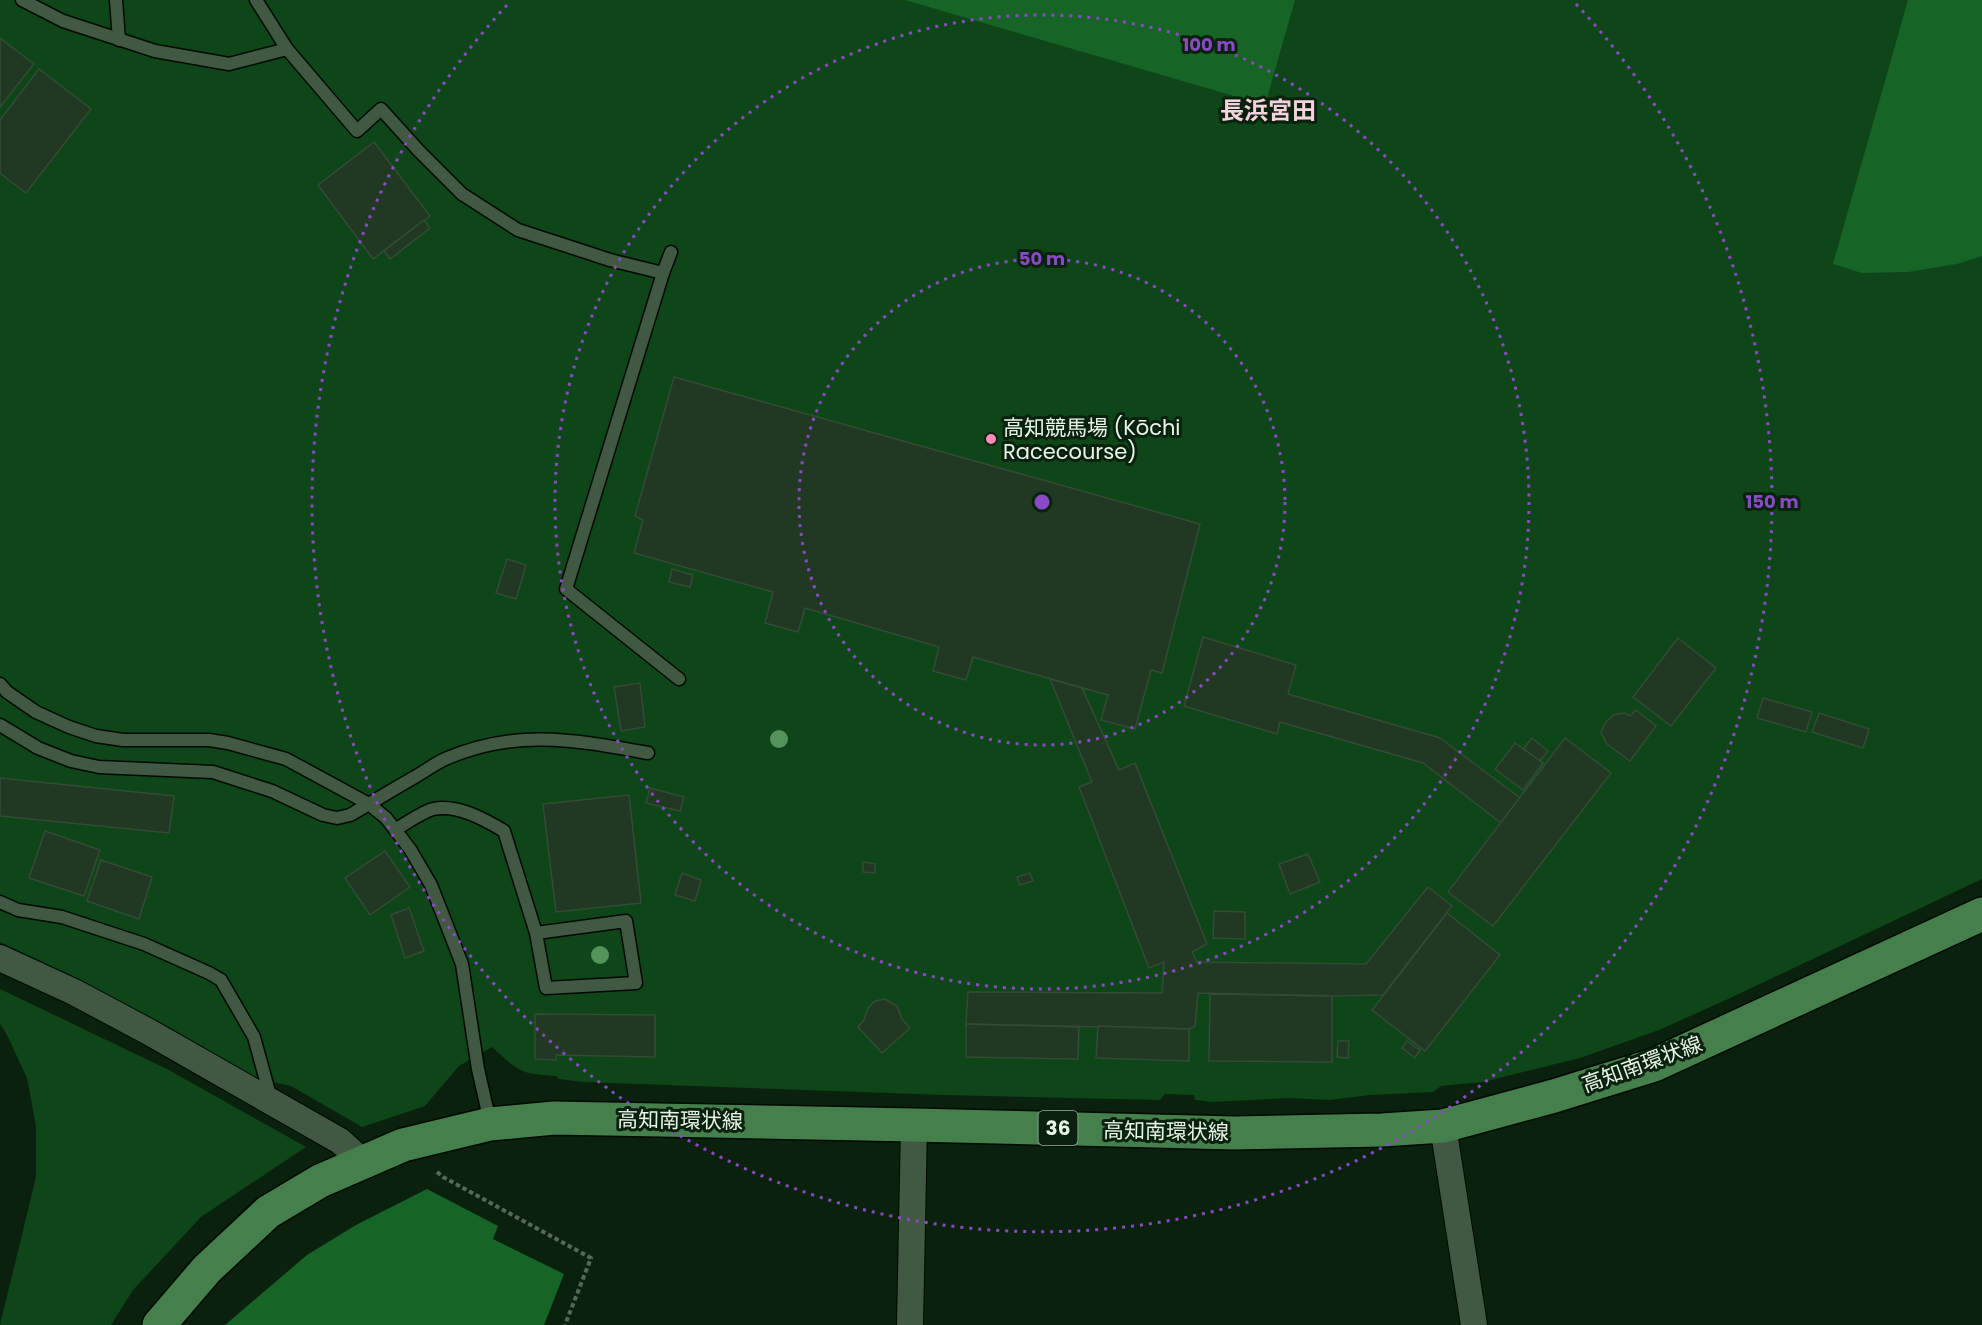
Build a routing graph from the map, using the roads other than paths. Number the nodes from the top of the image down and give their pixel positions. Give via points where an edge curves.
1 (22, 0) edge
2 (116, 0) edge
3 (256, 0) edge
4 (119, 40) junction
5 (287, 49) junction
6 (671, 252) dead end
7 (663, 273) junction
8 (679, 679) dead end
9 (0, 684) edge
10 (0, 725) edge
11 (648, 753) dead end
12 (369, 804) junction
13 (395, 830) junction
14 (0, 902) edge
15 (1982, 915) edge
16 (536, 933) junction
17 (0, 958) edge
18 (272, 1103) junction
19 (490, 1124) junction
20 (914, 1125) junction
21 (1443, 1126) junction
22 (363, 1162) junction
23 (159, 1325) edge
24 (910, 1325) edge
25 (1474, 1325) edge

1 - 4 lane via 63,21
2 - 4 lane
3 - 5 lane
4 - 5 lane via 155,51 229,64
5 - 7 lane via 357,131 381,109 462,194 518,230
6 - 7 lane
7 - 8 lane via 566,589
9 - 12 lane via 36,712 96,736 228,743 286,759
10 - 12 lane via 38,748 71,761 99,767 213,772 337,818
11 - 12 lane via 581,741 501,742 444,760
12 - 13 lane
13 - 16 lane via 432,809 456,809 504,831
13 - 19 lane via 431,885 462,964
14 - 18 lane via 144,944 221,981 254,1037
15 - 21 main road, 高知南環状線 / 36 via 1654,1065
16 - 16 lane via 546,988 636,983 626,921
17 - 18 street via 112,1012
18 - 22 street via 340,1141
19 - 20 main road, 高知南環状線 / 36 via 554,1118
19 - 22 main road, 高知南環状線 / 36 via 403,1145
20 - 21 main road, 高知南環状線 / 36 via 1234,1133
20 - 24 street
21 - 25 street
22 - 23 main road, 高知南環状線 / 36 via 320,1181 268,1212 207,1269

